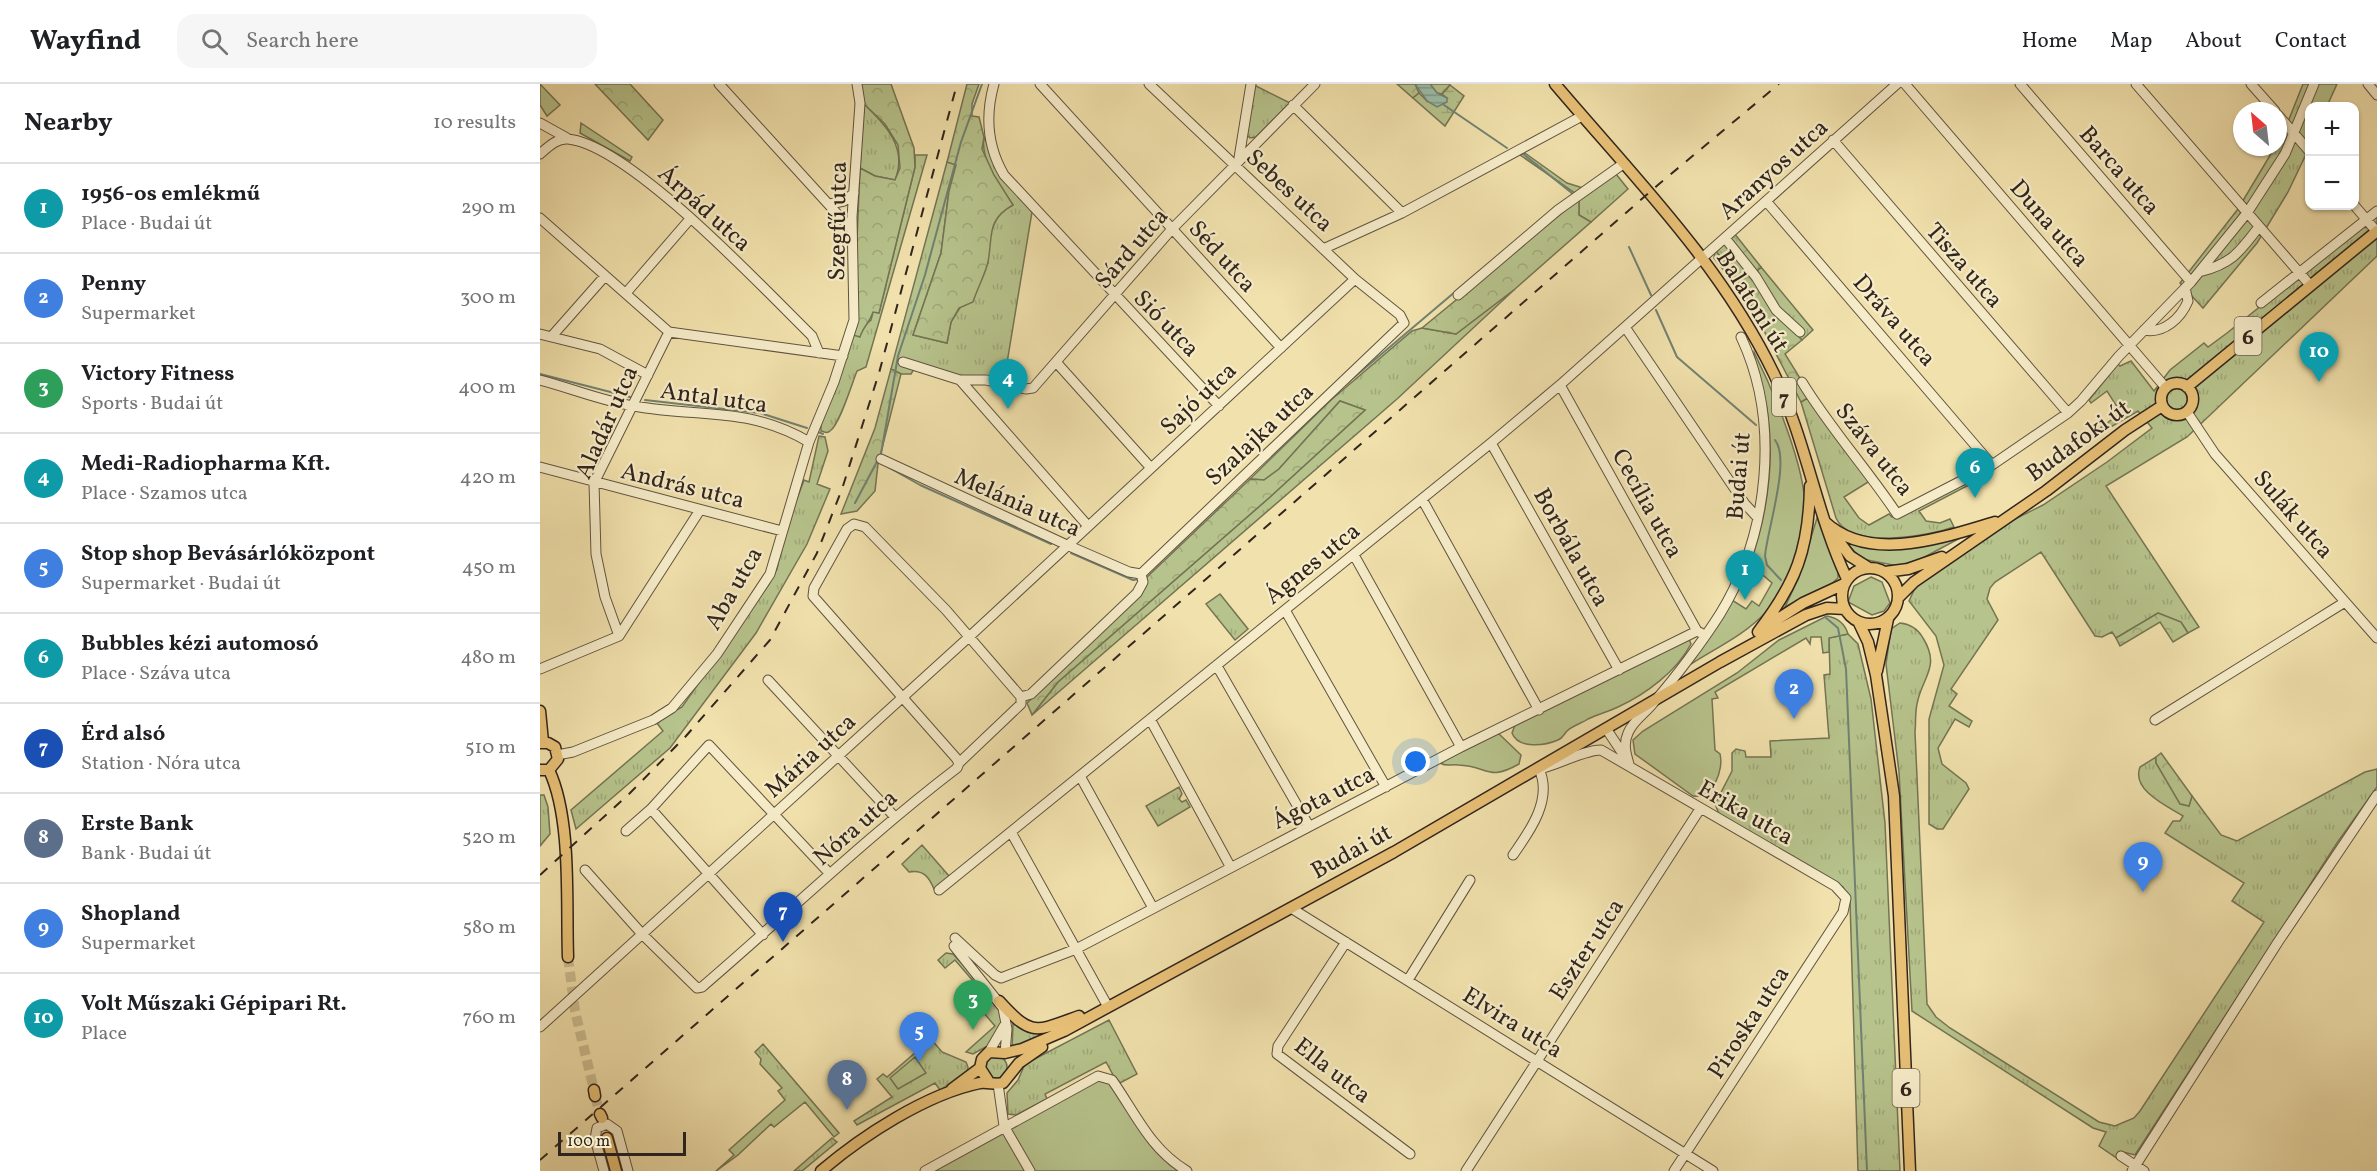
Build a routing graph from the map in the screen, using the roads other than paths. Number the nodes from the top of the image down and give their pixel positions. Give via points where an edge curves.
1 (719, 84) edge
2 (857, 84) edge
3 (994, 84) edge
4 (1040, 84) edge
5 (1149, 84) edge
6 (1251, 84) edge
7 (1315, 84) edge
8 (1555, 84) edge
9 (1897, 84) edge
10 (1905, 84) edge
11 (2020, 84) edge
12 (2136, 84) edge
13 (2251, 84) edge
14 (2314, 84) edge
15 (2368, 84) edge
16 (2377, 95) edge
17 (2266, 102) edge
18 (1293, 105) junction
19 (1582, 116) junction
20 (540, 125) edge
21 (2287, 126) edge
22 (2292, 132) junction
23 (1833, 140) junction
24 (575, 141) junction
25 (2305, 146) edge
26 (542, 152) edge
27 (1236, 161) junction
28 (1623, 164) junction
29 (854, 193) junction
30 (1766, 201) junction
31 (830, 204) junction
32 (2359, 210) edge
33 (2377, 211) edge
34 (1402, 213) junction
35 (2247, 213) junction
36 (540, 218) edge
37 (690, 219) junction
38 (2366, 219) junction
39 (2258, 228) junction
40 (851, 229) junction
41 (1172, 229) junction
42 (2377, 232) edge
43 (1725, 238) junction
44 (1323, 249) junction
45 (1702, 258) junction
46 (2199, 272) junction
47 (2299, 272) junction
48 (604, 276) junction
49 (1355, 279) junction
50 (2188, 285) junction
51 (2310, 285) junction
52 (626, 293) junction
53 (1115, 296) junction
54 (1458, 296) dead end
55 (2261, 303) dead end
56 (1404, 323) joint
57 (1625, 327) junction
58 (669, 332) junction
59 (1800, 332) dead end
60 (540, 333) edge
61 (552, 336) junction
62 (1741, 337) dead end
63 (2129, 345) junction
64 (1281, 348) junction
65 (819, 352) junction
66 (843, 356) junction
67 (903, 362) dead end
68 (1056, 362) junction
69 (648, 375) junction
70 (540, 380) edge
71 (960, 380) junction
72 (1802, 382) dead end
73 (1560, 385) junction
74 (2187, 387) junction
75 (2166, 388) junction
76 (634, 406) junction
77 (1219, 406) junction
78 (2162, 406) junction
79 (2187, 412) junction
80 (2068, 413) junction
81 (809, 442) junction
82 (1491, 443) junction
83 (881, 459) dead end
84 (1992, 465) junction
85 (540, 467) edge
86 (1151, 468) junction
87 (1810, 474) junction
88 (594, 483) junction
89 (1422, 499) junction
90 (700, 510) junction
91 (1757, 517) junction
92 (2006, 518) junction
93 (1825, 522) junction
94 (1088, 526) junction
95 (782, 531) junction
96 (1067, 545) junction
97 (1959, 549) junction
98 (1353, 555) junction
99 (1869, 568) junction
100 (1885, 572) junction
101 (1142, 577) junction
102 (1846, 582) junction
103 (1899, 597) junction
104 (2345, 602) junction
105 (1845, 609) junction
106 (1286, 610) junction
107 (1888, 619) junction
108 (1859, 623) junction
109 (1758, 632) junction
110 (1702, 633) junction
111 (619, 636) junction
112 (969, 637) junction
113 (2377, 638) edge
114 (1720, 662) junction
115 (1217, 666) junction
116 (540, 669) edge
117 (1619, 670) junction
118 (1876, 675) junction
119 (768, 680) dead end
120 (903, 697) junction
121 (1021, 697) junction
122 (1654, 702) junction
123 (540, 711) edge
124 (1539, 711) junction
125 (1150, 719) junction
126 (2155, 720) dead end
127 (1607, 730) junction
128 (541, 743) edge
129 (1461, 747) junction
130 (557, 754) junction
131 (1611, 755) junction
132 (837, 756) junction
133 (959, 764) junction
134 (1629, 764) junction
135 (1539, 769) junction
136 (544, 770) edge
137 (1080, 776) junction
138 (1386, 787) junction
139 (2377, 795) edge
140 (651, 809) junction
141 (1700, 809) junction
142 (773, 815) junction
143 (894, 816) junction
144 (1309, 826) junction
145 (626, 831) dead end
146 (1011, 832) junction
147 (1513, 855) dead end
148 (1230, 866) junction
149 (585, 870) dead end
150 (830, 874) junction
151 (708, 875) junction
152 (1470, 880) dead end
153 (939, 890) dead end
154 (1842, 892) joint
155 (1153, 908) junction
156 (1291, 908) junction
157 (642, 934) junction
158 (763, 935) junction
159 (1346, 942) junction
160 (1076, 949) junction
161 (568, 957) tunnel mouth
162 (1408, 980) junction
163 (999, 1000) junction
164 (1107, 1005) junction
165 (1006, 1021) junction
166 (540, 1027) edge
167 (1064, 1031) junction
168 (989, 1052) junction
169 (1005, 1053) junction
170 (1537, 1059) junction
171 (980, 1068) junction
172 (1012, 1071) junction
173 (993, 1083) junction
174 (939, 1098) junction
175 (1004, 1126) junction
176 (607, 1138) dead end
177 (1685, 1153) junction
178 (1410, 1154) dead end
179 (2121, 1156) dead end
180 (2137, 1169) edge
181 (1182, 1170) edge
182 (604, 1171) edge
183 (616, 1171) edge
184 (628, 1171) edge
185 (821, 1171) edge
186 (925, 1171) edge
187 (1030, 1171) edge
188 (1466, 1171) edge
189 (1674, 1171) edge
190 (1713, 1171) edge
191 (1910, 1171) edge

1 - 31 street
2 - 29 street, Szegfű utca via 860,103
3 - 53 street, Sió utca via 989,137 999,166
4 - 41 street, Séd utca
5 - 27 street, Sebes utca
6 - 27 street
7 - 18 street, Sárd utca
8 - 19 main road, Balatoni út / 7
9 - 23 street, Aranyos utca
10 - 63 street, Duna utca
11 - 50 street, Barca utca
12 - 35 street
13 - 17 street
14 - 22 street
15 - 16 street
18 - 27 street, Sárd utca
18 - 34 street
19 - 28 main road, Balatoni út / 7
19 - 34 street
20 - 24 street, Árpád utca
20 - 26 street via 546,139
21 - 22 street
22 - 25 street
22 - 35 street via 2285,154
23 - 30 street, Aranyos utca
23 - 80 street, Tisza utca
24 - 26 street via 563,139
24 - 37 street, Árpád utca via 636,173
27 - 41 street, Sárd utca
27 - 44 street, Sebes utca
28 - 45 main road, Balatoni út / 7
28 - 54 street via 1558,210
29 - 31 street via 844,201
29 - 40 street, Szegfű utca
30 - 43 street, Aranyos utca
30 - 84 street, Dráva utca
31 - 40 street
32 - 38 street
33 - 38 street
34 - 44 street
35 - 39 street
35 - 46 street
36 - 48 street
37 - 52 street
37 - 65 street, Árpád utca via 812,336
38 - 42 street
38 - 47 street
39 - 46 street via 2236,256
39 - 47 street
40 - 66 street, Szegfű utca via 855,304
41 - 53 street, Sárd utca
41 - 64 street, Séd utca
42 - 51 main road, 6
43 - 45 street, Aranyos utca
43 - 59 street via 1776,310
44 - 49 street, Sebes utca
45 - 57 street, Ágnes utca
45 - 87 main road, Balatoni út / 7 via 1748,324 1775,375
46 - 50 street
47 - 51 street
47 - 55 street
48 - 52 street
48 - 61 street
49 - 56 street, Sebes utca via 1400,315
49 - 64 street, Sajó utca
50 - 63 street
51 - 74 main road, 6
52 - 58 street
53 - 68 street, Sárd utca
53 - 77 street, Sió utca
56 - 101 street, Szalajka utca
57 - 73 street, Ágnes utca
57 - 91 street
58 - 65 street
58 - 69 street, Aladár utca
60 - 61 street
61 - 69 street via 600,349
62 - 91 street, Budai út via 1756,374 1764,422 1764,466
63 - 75 street, Duna utca
63 - 80 street
64 - 77 street, Sajó utca
65 - 66 street
66 - 81 street, Aba utca
67 - 71 street
68 - 71 street, Sárd utca via 1030,389 986,380
68 - 86 street
69 - 76 street, Aladár utca
70 - 76 street, Antal utca
71 - 94 street
72 - 84 street, Száva utca via 1897,514
73 - 82 street, Ágnes utca
73 - 110 street, Cecília utca
74 - 75 main road via 2176,383
74 - 79 main road via 2193,399
75 - 78 main road via 2161,396
76 - 81 street, Antal utca via 747,417 793,432
76 - 88 street, Aladár utca
77 - 86 street, Sajó utca
78 - 79 main road via 2173,415
78 - 92 main road, Budafoki út / 6
79 - 104 street, Sulák utca via 2215,453
80 - 84 street
81 - 95 street, Aba utca
82 - 89 street, Ágnes utca
82 - 117 street, Borbála utca
83 - 96 street, Melánia utca
85 - 88 street, András utca
86 - 94 street, Sajó utca
87 - 93 main road, Balatoni út / 7
87 - 109 main road via 1810,519 1799,567 1780,603
88 - 90 street, András utca
88 - 111 street, Aladár utca via 596,554
89 - 98 street, Ágnes utca
89 - 124 street
90 - 95 street, András utca
90 - 111 street
91 - 110 street, Budai út via 1742,571 1720,613
92 - 93 main road via 1943,537 1890,543 1844,536
92 - 97 main road, Budafoki út / 6
93 - 99 main road, 7 via 1846,552
93 - 102 main road, Balatoni út / 7
94 - 96 street, Sajó utca
95 - 130 street, Aba utca via 770,574 754,602 672,708 653,720 573,752
96 - 101 street, Melánia utca
96 - 112 street, Mária utca
97 - 100 main road, Budafoki út / 6 via 1922,565
97 - 103 main road, Budafoki út / 6
98 - 106 street, Ágnes utca
98 - 129 street
99 - 100 main road, 6
99 - 102 main road via 1857,571
100 - 103 main road via 1895,583
101 - 121 street, Nóra utca via 1137,593 1031,694
102 - 105 main road via 1842,597
102 - 109 main road, Budai út
103 - 107 main road, 6
104 - 113 street, Sulák utca
104 - 126 street
105 - 108 main road, 6
105 - 114 main road, Budai út via 1819,610
106 - 115 street, Ágnes utca
106 - 138 street
107 - 108 main road via 1873,625
107 - 118 main road, 6
108 - 118 main road, 6
109 - 114 main road, Budai út
110 - 117 street, Ágota utca
110 - 122 street, Budai út
111 - 116 street
112 - 120 street, Mária utca
112 - 120 street via 865,527 855,524 847,530 813,596
112 - 121 street
114 - 122 main road, Budai út
115 - 125 street, Ágnes utca
115 - 144 street
117 - 124 street, Ágota utca
118 - 191 main road, 6 via 1897,846
119 - 132 street
120 - 132 street, Mária utca
120 - 133 street
121 - 133 street, Nóra utca via 1021,704
122 - 127 main road, Budai út
122 - 134 street via 1628,733 1625,744
123 - 128 main road
124 - 129 street, Ágota utca
125 - 137 street, Ágnes utca
125 - 148 street
127 - 131 street
127 - 134 street, Erika utca
127 - 135 main road, Budai út
128 - 130 main road via 551,745
129 - 138 street, Ágota utca
130 - 136 main road via 556,764
131 - 134 street, Erika utca
131 - 135 street, Erika utca via 1601,750 1590,751
132 - 142 street, Mária utca
132 - 143 street
133 - 143 street, Nóra utca
134 - 141 street, Erika utca
135 - 147 street via 1544,782 1542,800 1528,834
135 - 156 main road, Budai út
136 - 161 main road via 557,792 563,833
137 - 146 street, Ágnes utca
137 - 155 street
138 - 144 street, Ágota utca
139 - 180 street via 2278,942
140 - 142 street via 709,745
140 - 145 street
140 - 151 street
141 - 154 street, Erika utca
141 - 170 street, Eszter utca
142 - 150 street
142 - 151 street, Mária utca
143 - 150 street, Nóra utca
144 - 148 street, Ágota utca
146 - 153 street, Ágnes utca
146 - 160 street
148 - 155 street, Ágota utca
149 - 157 street
150 - 158 street, Nóra utca
151 - 157 street, Mária utca
151 - 158 street
152 - 162 street
154 - 177 street, Piroska utca via 1846,898 1843,912
155 - 160 street, Ágota utca
156 - 159 street, Elvira utca
156 - 164 main road, Budai út
157 - 158 street, Nóra utca via 697,988
157 - 166 street, Mária utca
159 - 162 street, Elvira utca
159 - 178 street, Ella utca via 1278,1046 1277,1054
160 - 163 street, Ágota utca via 999,978 954,942
160 - 164 street
162 - 170 street, Elvira utca
163 - 164 main road via 1019,1023 1032,1029 1044,1029
163 - 165 street
164 - 167 main road, Budai út
165 - 168 street
165 - 169 street
167 - 169 main road, Budai út
167 - 172 main road, Budai út
168 - 169 main road, Budai út
168 - 171 main road, Budai út
169 - 172 main road via 1012,1061
170 - 177 street, Elvira utca
170 - 188 street, Eszter utca
171 - 173 main road
171 - 174 main road, Budai út
172 - 173 main road, Budai út via 1007,1080
173 - 174 main road, Budai út
173 - 175 street
174 - 185 main road, Budai út via 875,1129
175 - 181 street via 1092,1078 1103,1076 1115,1084 1150,1139
175 - 186 street
175 - 187 street
176 - 183 main road
177 - 189 street, Piroska utca
177 - 190 street, Elvira utca
179 - 180 street
182 - 184 street via 595,1135 597,1128 607,1124 617,1131

